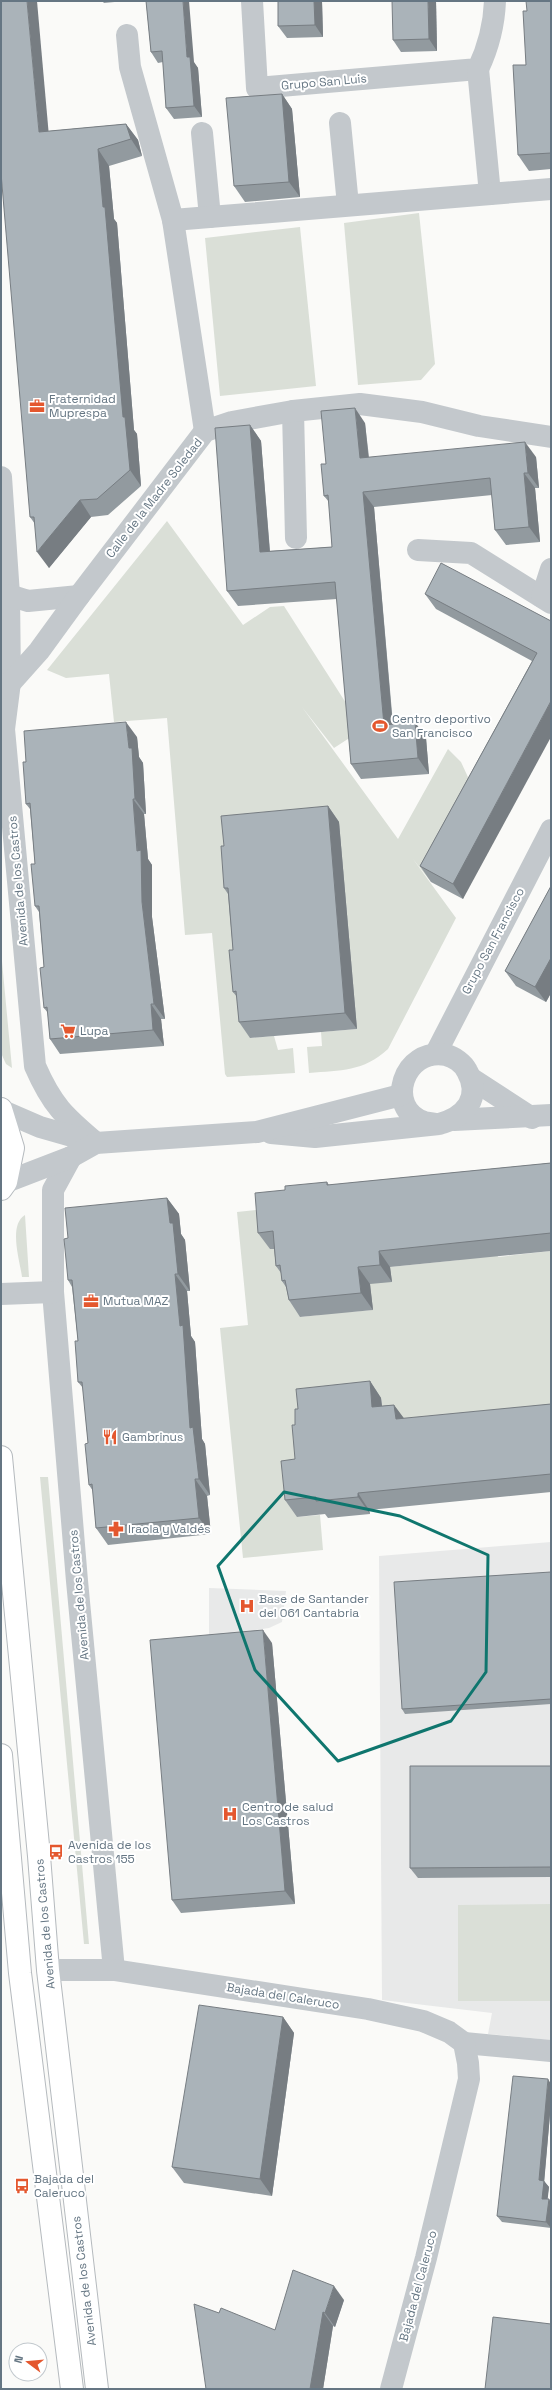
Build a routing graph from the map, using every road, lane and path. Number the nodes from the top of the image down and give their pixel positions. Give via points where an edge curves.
1 (252, 1) edge
2 (495, 1) edge
3 (127, 36) dead end
4 (478, 69) junction
5 (340, 123) dead end
6 (202, 133) dead end
7 (551, 189) edge
8 (490, 194) junction
9 (348, 205) junction
10 (210, 217) junction
11 (173, 220) junction
12 (294, 411) junction
13 (205, 431) junction
14 (551, 437) edge
15 (1, 477) edge
16 (296, 538) dead end
17 (418, 550) dead end
18 (551, 569) edge
19 (9, 595) junction
20 (78, 596) junction
21 (546, 600) edge
22 (6, 688) edge
23 (551, 830) edge
24 (436, 1053) junction
25 (472, 1079) junction
26 (401, 1095) junction
27 (2, 1110) edge
28 (541, 1116) edge
29 (447, 1122) junction
30 (257, 1132) junction
31 (96, 1143) junction
32 (71, 1157) junction
33 (3, 1186) edge
34 (53, 1292) junction
35 (1, 1294) edge
36 (1, 1457) edge
37 (1, 1755) edge
38 (48, 1970) junction
39 (114, 1970) junction
40 (464, 2043) junction
41 (551, 2051) edge
42 (67, 2383) edge
43 (97, 2389) edge
44 (391, 2389) edge

1 - 4 street, Grupo San Luis via 257,88
2 - 4 street via 489,47
3 - 11 street via 130,67
4 - 8 street
5 - 9 street
6 - 10 street
7 - 8 street
8 - 9 street
9 - 10 street
10 - 11 street
11 - 13 street
12 - 13 street, Calle de la Madre Soledad via 232,422
12 - 14 street, Calle de la Madre Soledad via 360,404 422,412 479,426
12 - 16 street
13 - 20 street, Calle de la Madre Soledad
15 - 19 street, Avenida de los Castros
17 - 21 street via 471,553
18 - 21 street
19 - 20 street via 28,601
19 - 22 street, Avenida de los Castros
20 - 22 street, Calle de la Madre Soledad via 39,651
22 - 31 street, Avenida de los Castros via 4,729 35,1066 59,1110
23 - 24 street, Grupo San Francisco
24 - 25 street via 452,1056 464,1066
24 - 26 street via 421,1058 409,1068
25 - 28 street
25 - 29 street via 472,1095 466,1110
26 - 29 street via 411,1112 423,1122
26 - 30 street
27 - 31 street via 40,1127
27 - 33 main road via 13,1148
28 - 29 street
29 - 30 street via 315,1137
30 - 31 street
31 - 32 street
32 - 33 street
32 - 34 street, Avenida de los Castros via 53,1190
34 - 35 street
34 - 39 street, Avenida de los Castros
36 - 38 main road, Avenida de los Castros via 40,1856
37 - 42 main road, Avenida de los Castros via 20,1973
38 - 39 street, Bajada del Caleruco
38 - 43 main road, Avenida de los Castros
39 - 40 street, Bajada del Caleruco via 368,2008 423,2021 449,2032
40 - 41 street
40 - 44 street, Bajada del Caleruco via 469,2079

